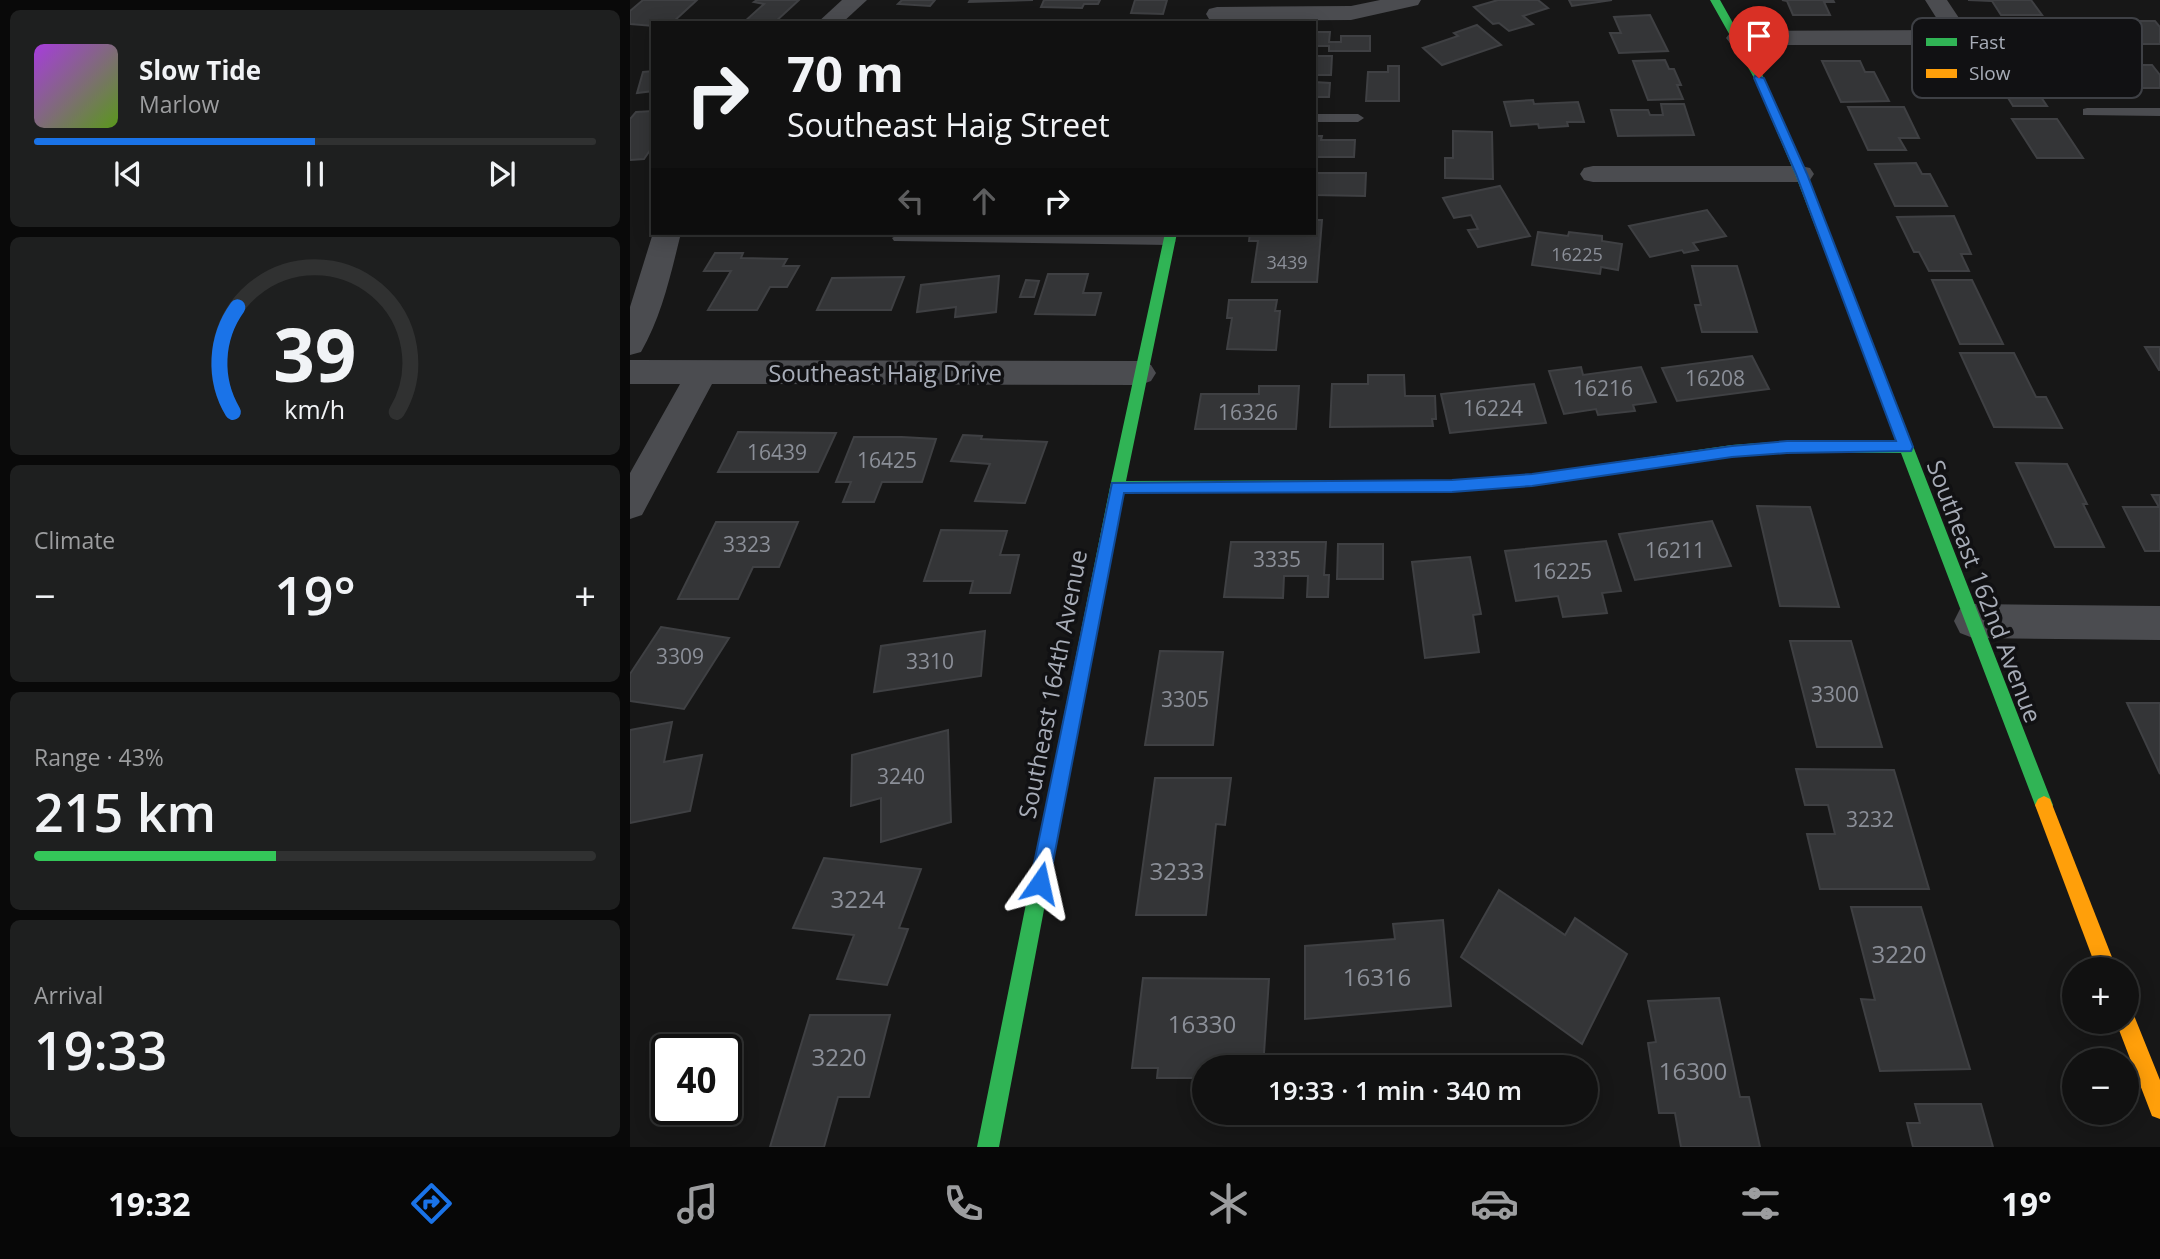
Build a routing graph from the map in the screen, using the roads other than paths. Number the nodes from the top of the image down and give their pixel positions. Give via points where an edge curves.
1 (856, 0) edge
2 (1410, 0) edge
3 (1715, 0) edge
4 (1936, 0) edge
5 (1218, 12) edge
6 (1947, 18) edge
7 (830, 21) edge
8 (1912, 37) edge
9 (1738, 38) junction
10 (2087, 112) dead end
11 (2160, 112) edge
12 (1316, 118) edge
13 (1357, 118) dead end
14 (1592, 174) dead end
15 (1801, 174) junction
16 (666, 235) edge
17 (1170, 237) edge
18 (899, 238) dead end
19 (630, 344) edge
20 (630, 372) edge
21 (704, 372) junction
22 (1140, 373) junction
23 (1905, 447) junction
24 (1117, 487) junction
25 (630, 505) edge
26 (1973, 621) junction
27 (2160, 622) edge
28 (2102, 957) edge
29 (2131, 1034) edge
30 (2160, 1108) edge
31 (988, 1147) edge

1 - 7 street
2 - 5 street via 1350,13
3 - 9 street, Southeast 162nd Avenue
4 - 6 street
8 - 9 street
9 - 15 street, Southeast 162nd Avenue
10 - 11 lane
12 - 13 lane
14 - 15 street
15 - 23 street, Southeast 162nd Avenue
16 - 19 street
17 - 18 lane
17 - 22 street, Southeast 164th Avenue
20 - 21 street, Southeast Haig Drive
21 - 22 street, Southeast Haig Drive
21 - 25 street
22 - 24 street, Southeast 164th Avenue
23 - 24 street via 1745,450 1532,480 1452,486
23 - 26 street, Southeast 162nd Avenue
24 - 31 street, Southeast 164th Avenue
26 - 27 street
26 - 28 street, Southeast 162nd Avenue
29 - 30 street

